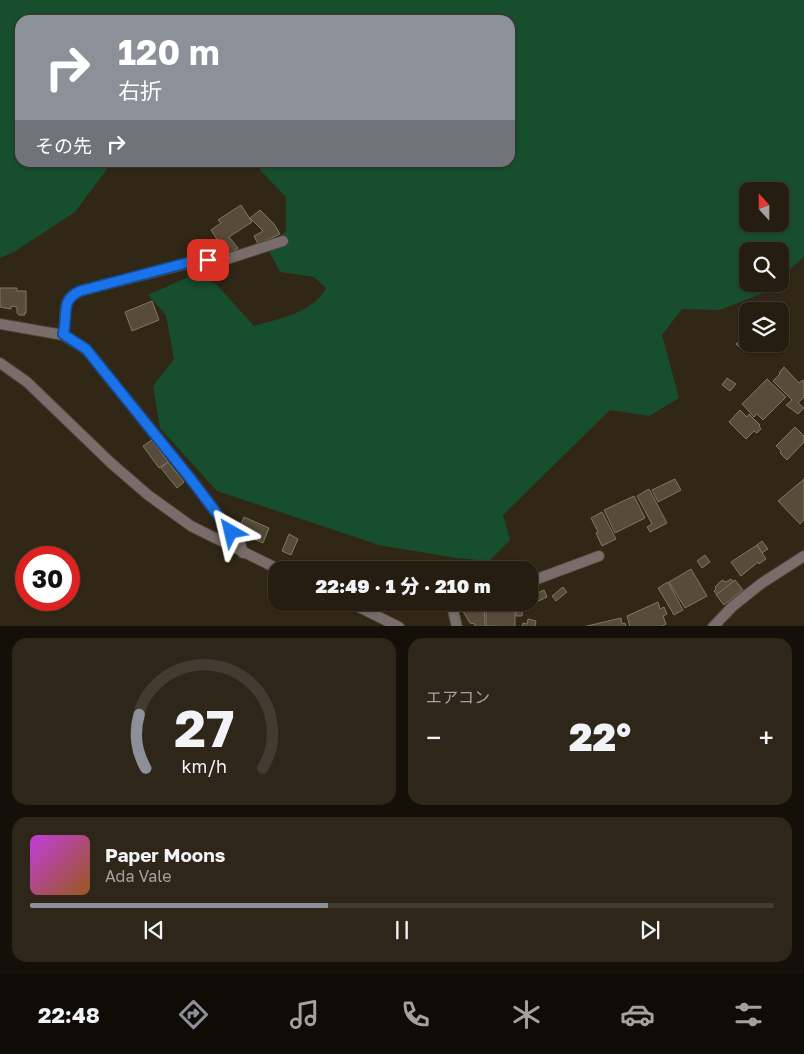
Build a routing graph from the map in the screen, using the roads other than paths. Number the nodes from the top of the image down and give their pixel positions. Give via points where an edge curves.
1 (283, 241) dead end
2 (0, 324) edge
3 (63, 334) junction
4 (0, 363) edge
5 (243, 553) junction
6 (599, 556) dead end
7 (804, 556) edge
8 (268, 564) edge
9 (538, 579) edge
10 (368, 611) edge
11 (453, 611) edge
12 (399, 626) edge
13 (457, 626) edge
14 (713, 626) edge

1 - 3 street via 224,260 190,262 80,291 70,296 66,303
2 - 3 street
3 - 5 street via 86,349 190,478
4 - 5 street via 27,382 148,496 190,526
5 - 8 street
6 - 9 street
7 - 14 street via 762,583
10 - 12 street
11 - 13 street

